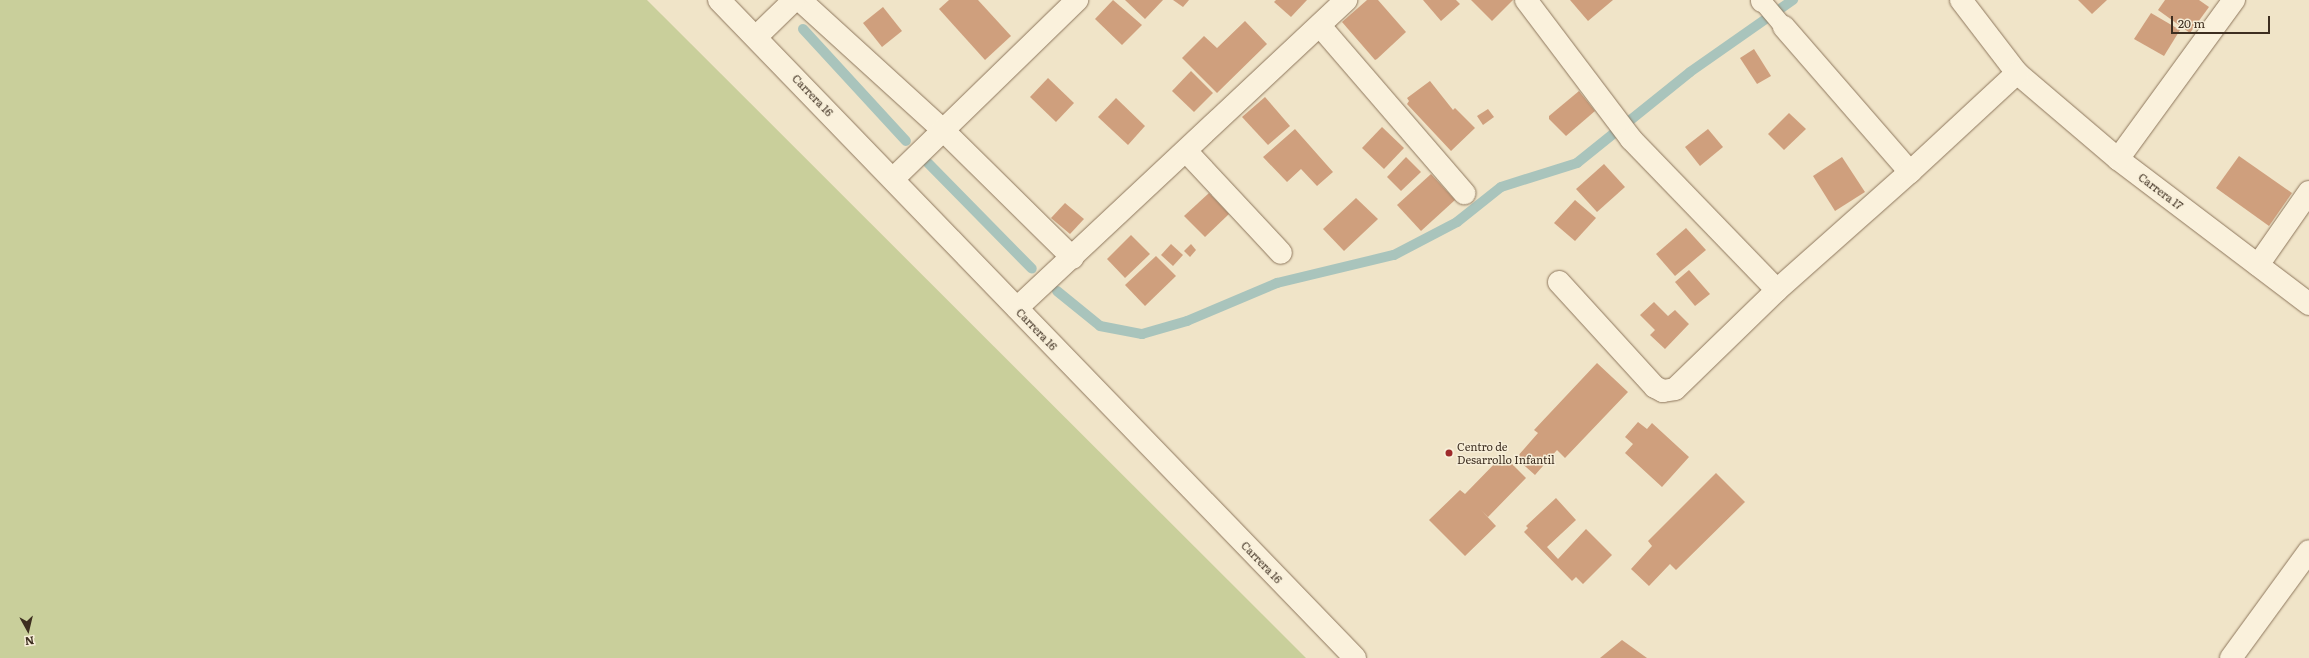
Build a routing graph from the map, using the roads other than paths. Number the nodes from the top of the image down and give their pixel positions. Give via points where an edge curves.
1 (720, 0) edge
2 (794, 0) edge
3 (800, 0) edge
4 (1077, 0) edge
5 (1526, 0) edge
6 (1762, 0) edge
7 (1961, 0) edge
8 (2234, 0) edge
9 (1343, 1) edge
10 (1320, 26) junction
11 (1784, 28) joint
12 (756, 37) junction
13 (2017, 73) junction
14 (943, 130) junction
15 (1186, 151) junction
16 (2118, 158) junction
17 (1910, 172) junction
18 (893, 179) junction
19 (2309, 192) edge
20 (1464, 193) dead end
21 (1281, 253) dead end
22 (1073, 258) junction
23 (2258, 265) junction
24 (1560, 282) dead end
25 (1777, 290) junction
26 (2309, 304) edge
27 (1017, 308) junction
28 (2309, 551) edge
29 (1355, 658) edge
30 (2230, 658) edge

1 - 12 street, Carrera 16
2 - 12 street
3 - 14 street
4 - 14 street
5 - 25 street via 1631,139
6 - 11 lane
7 - 13 street, Carrera 17
8 - 16 street
9 - 10 street
10 - 15 street
10 - 20 street
11 - 17 street
12 - 18 street, Carrera 16
13 - 16 street, Carrera 17
13 - 17 street
14 - 18 street
14 - 22 street
15 - 21 street
15 - 22 street
16 - 23 street, Carrera 17
17 - 25 street
18 - 27 street, Carrera 16
19 - 23 street
22 - 27 street
23 - 26 street, Carrera 17
24 - 25 street via 1655,387 1663,391 1679,386
27 - 29 street, Carrera 16
28 - 30 street

